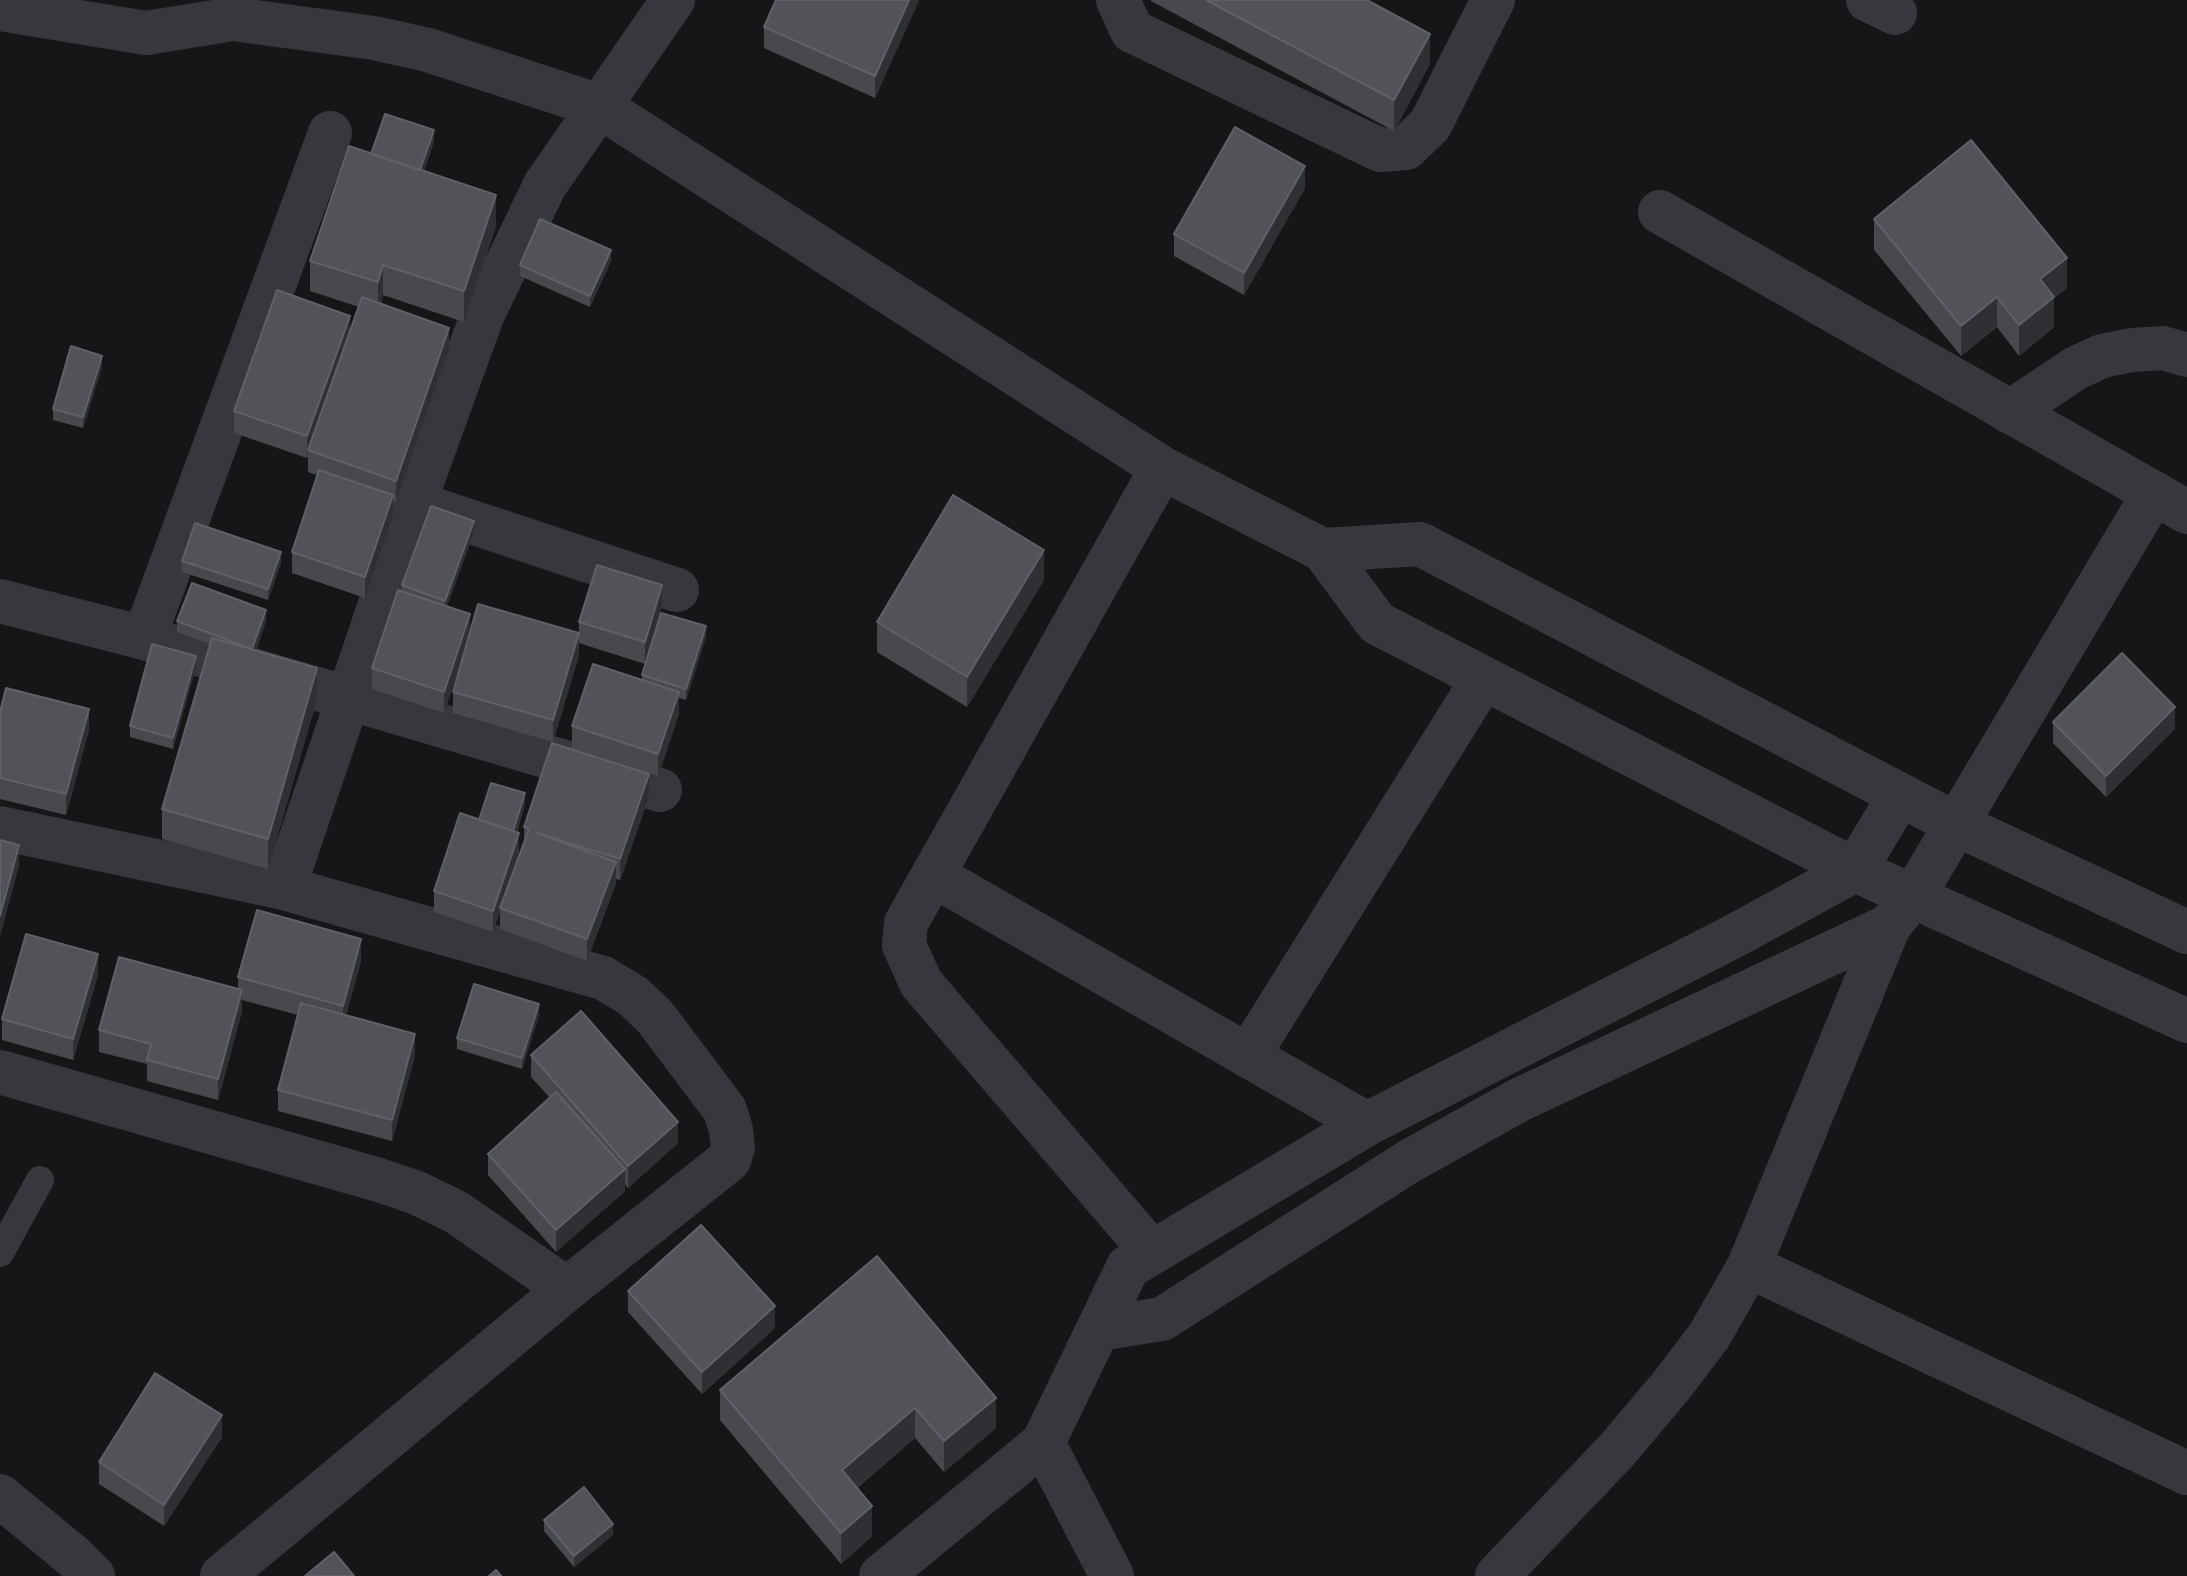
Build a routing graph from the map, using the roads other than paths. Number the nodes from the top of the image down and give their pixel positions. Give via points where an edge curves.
1 (673, 0) edge
2 (1118, 0) edge
3 (1493, 0) edge
4 (0, 9) edge
5 (219, 10) edge
6 (599, 106) junction
7 (330, 133) dead end
8 (1660, 212) dead end
9 (2187, 355) edge
10 (2010, 412) junction
11 (1162, 468) junction
12 (2171, 502) edge
13 (414, 504) junction
14 (1323, 550) junction
15 (677, 590) dead end
16 (0, 601) edge
17 (144, 638) junction
18 (1483, 679) junction
19 (349, 698) junction
20 (660, 790) dead end
21 (1900, 795) junction
22 (1956, 824) junction
23 (0, 828) edge
24 (1855, 870) junction
25 (933, 875) junction
26 (284, 888) junction
27 (1902, 910) junction
28 (2187, 932) edge
29 (2187, 1021) edge
30 (1248, 1056) junction
31 (0, 1072) edge
32 (1367, 1124) junction
33 (40, 1180) dead end
34 (1152, 1252) junction
35 (0, 1253) edge
36 (1749, 1266) junction
37 (567, 1289) junction
38 (1098, 1329) junction
39 (1043, 1443) junction
40 (2187, 1473) edge
41 (0, 1496) edge
42 (93, 1576) edge
43 (222, 1576) edge
44 (881, 1576) edge
45 (1112, 1576) edge
46 (1497, 1576) edge

1 - 6 street
2 - 3 street via 1132,31 1380,150 1406,148 1430,125
4 - 5 street via 146,33
5 - 6 street via 428,50
6 - 11 street
6 - 13 street via 545,185 482,316
7 - 17 street
8 - 10 street
9 - 10 street via 2163,348 2102,356
10 - 12 street
11 - 14 street
11 - 25 street
12 - 22 street
13 - 15 street
13 - 19 street
14 - 18 street via 1377,623
14 - 21 street via 1420,544
16 - 17 street
17 - 19 street
18 - 24 street
18 - 30 street
19 - 20 street
19 - 26 street
21 - 22 street
21 - 24 street
22 - 27 street
22 - 28 street
23 - 26 street
24 - 27 street
24 - 32 street
25 - 30 street
25 - 34 street via 906,923 904,945 921,983
26 - 37 street via 603,978 655,1017 725,1110 733,1147 729,1160
27 - 29 street
27 - 36 street
27 - 38 street via 1519,1100 1395,1171 1162,1319
30 - 32 street
31 - 37 street via 417,1193 456,1212
32 - 34 street
33 - 35 lane
34 - 38 street via 1128,1267
36 - 40 street
36 - 46 street via 1709,1336 1671,1386
37 - 43 street
38 - 39 street
39 - 44 street
39 - 45 street
41 - 42 street

